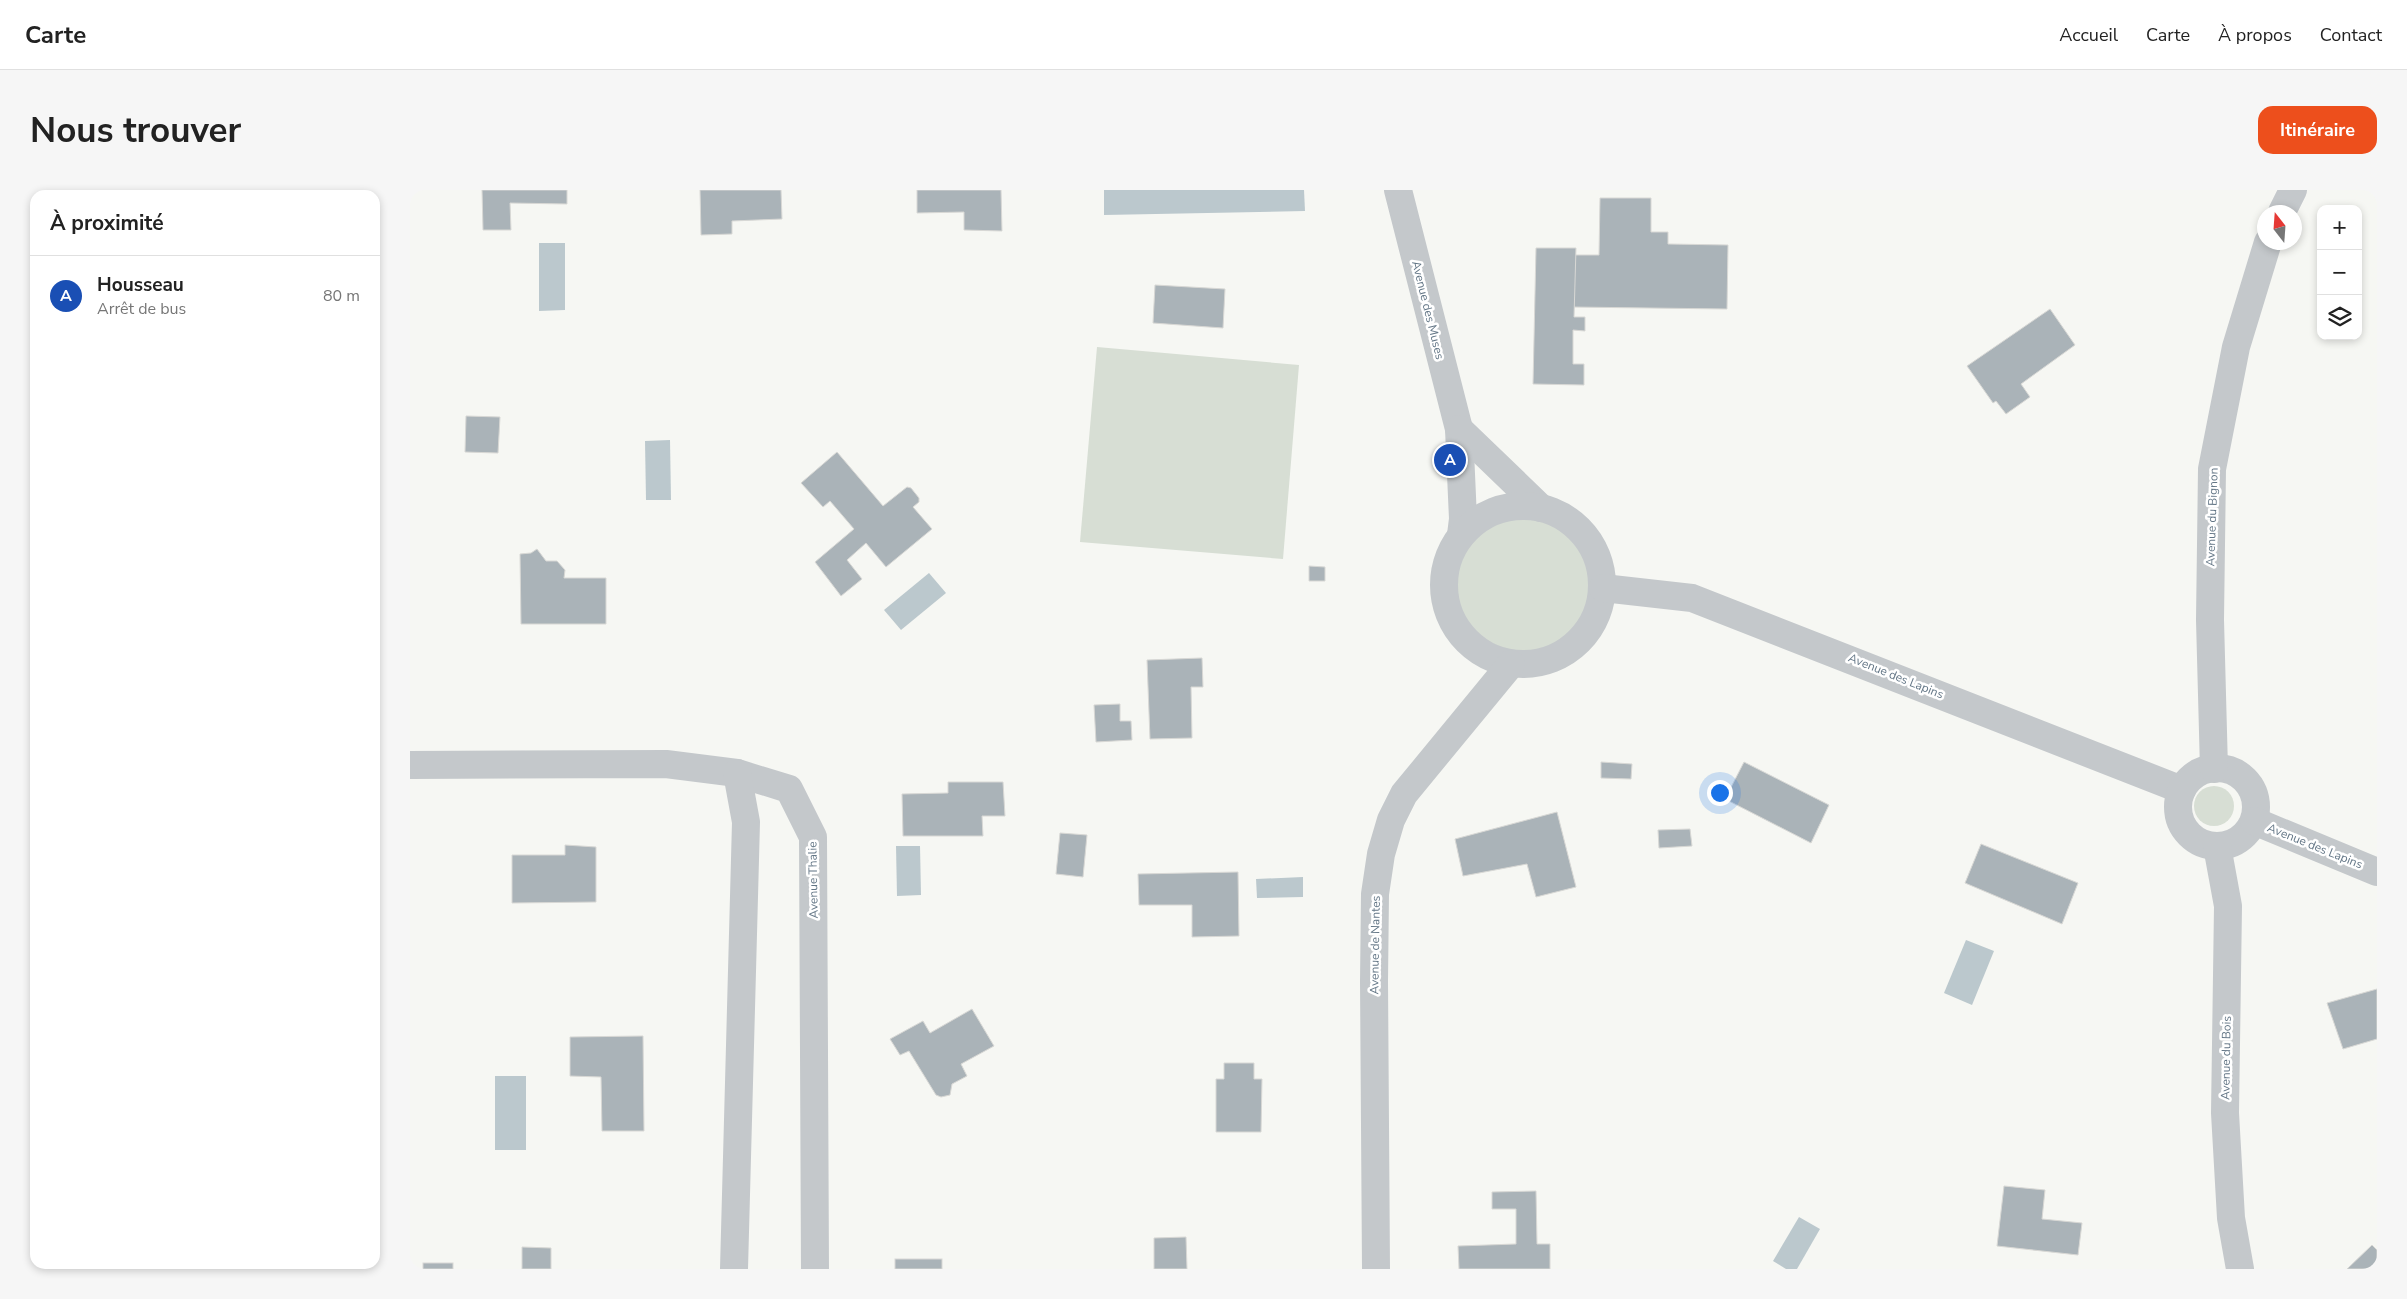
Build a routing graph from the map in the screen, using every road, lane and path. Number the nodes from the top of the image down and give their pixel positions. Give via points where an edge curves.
1 (1398, 190) edge
2 (2292, 190) edge
3 (2285, 205) edge
4 (2266, 250) edge
5 (1459, 429) junction
6 (1541, 508) junction
7 (1461, 535) junction
8 (1603, 588) junction
9 (1511, 664) junction
10 (410, 766) edge
11 (2214, 769) junction
12 (737, 773) junction
13 (2182, 790) junction
14 (2254, 821) junction
15 (2217, 846) junction
16 (2377, 872) edge
17 (734, 1269) edge
18 (815, 1269) edge
19 (1376, 1269) edge
20 (2240, 1269) edge

1 - 5 street, Avenue des Muses
2 - 3 street
4 - 11 street, Avenue du Bignon via 2236,347 2212,469 2210,620
5 - 6 street
5 - 7 street, Avenue des Muses
6 - 7 street via 1519,506 1497,510 1477,520
6 - 8 street via 1566,518 1586,537 1599,561
7 - 9 street via 1449,556 1444,579 1446,603 1454,625 1469,644 1488,657
8 - 9 street via 1598,614 1584,637 1563,654 1538,664
8 - 13 street, Avenue des Lapins via 1692,598
9 - 19 street, Avenue de Nantes via 1404,794 1381,854 1374,932
10 - 12 street, Avenue Thalie via 666,764
11 - 13 street via 2190,779
11 - 14 street via 2239,774 2248,784 2256,808
12 - 17 street via 746,822
12 - 18 street, Avenue Thalie via 789,789 813,837
13 - 15 street via 2178,803 2184,828 2192,838
14 - 15 street via 2240,840
14 - 16 street, Avenue des Lapins
15 - 20 street, Avenue du Bois via 2228,906 2225,1113 2231,1218

